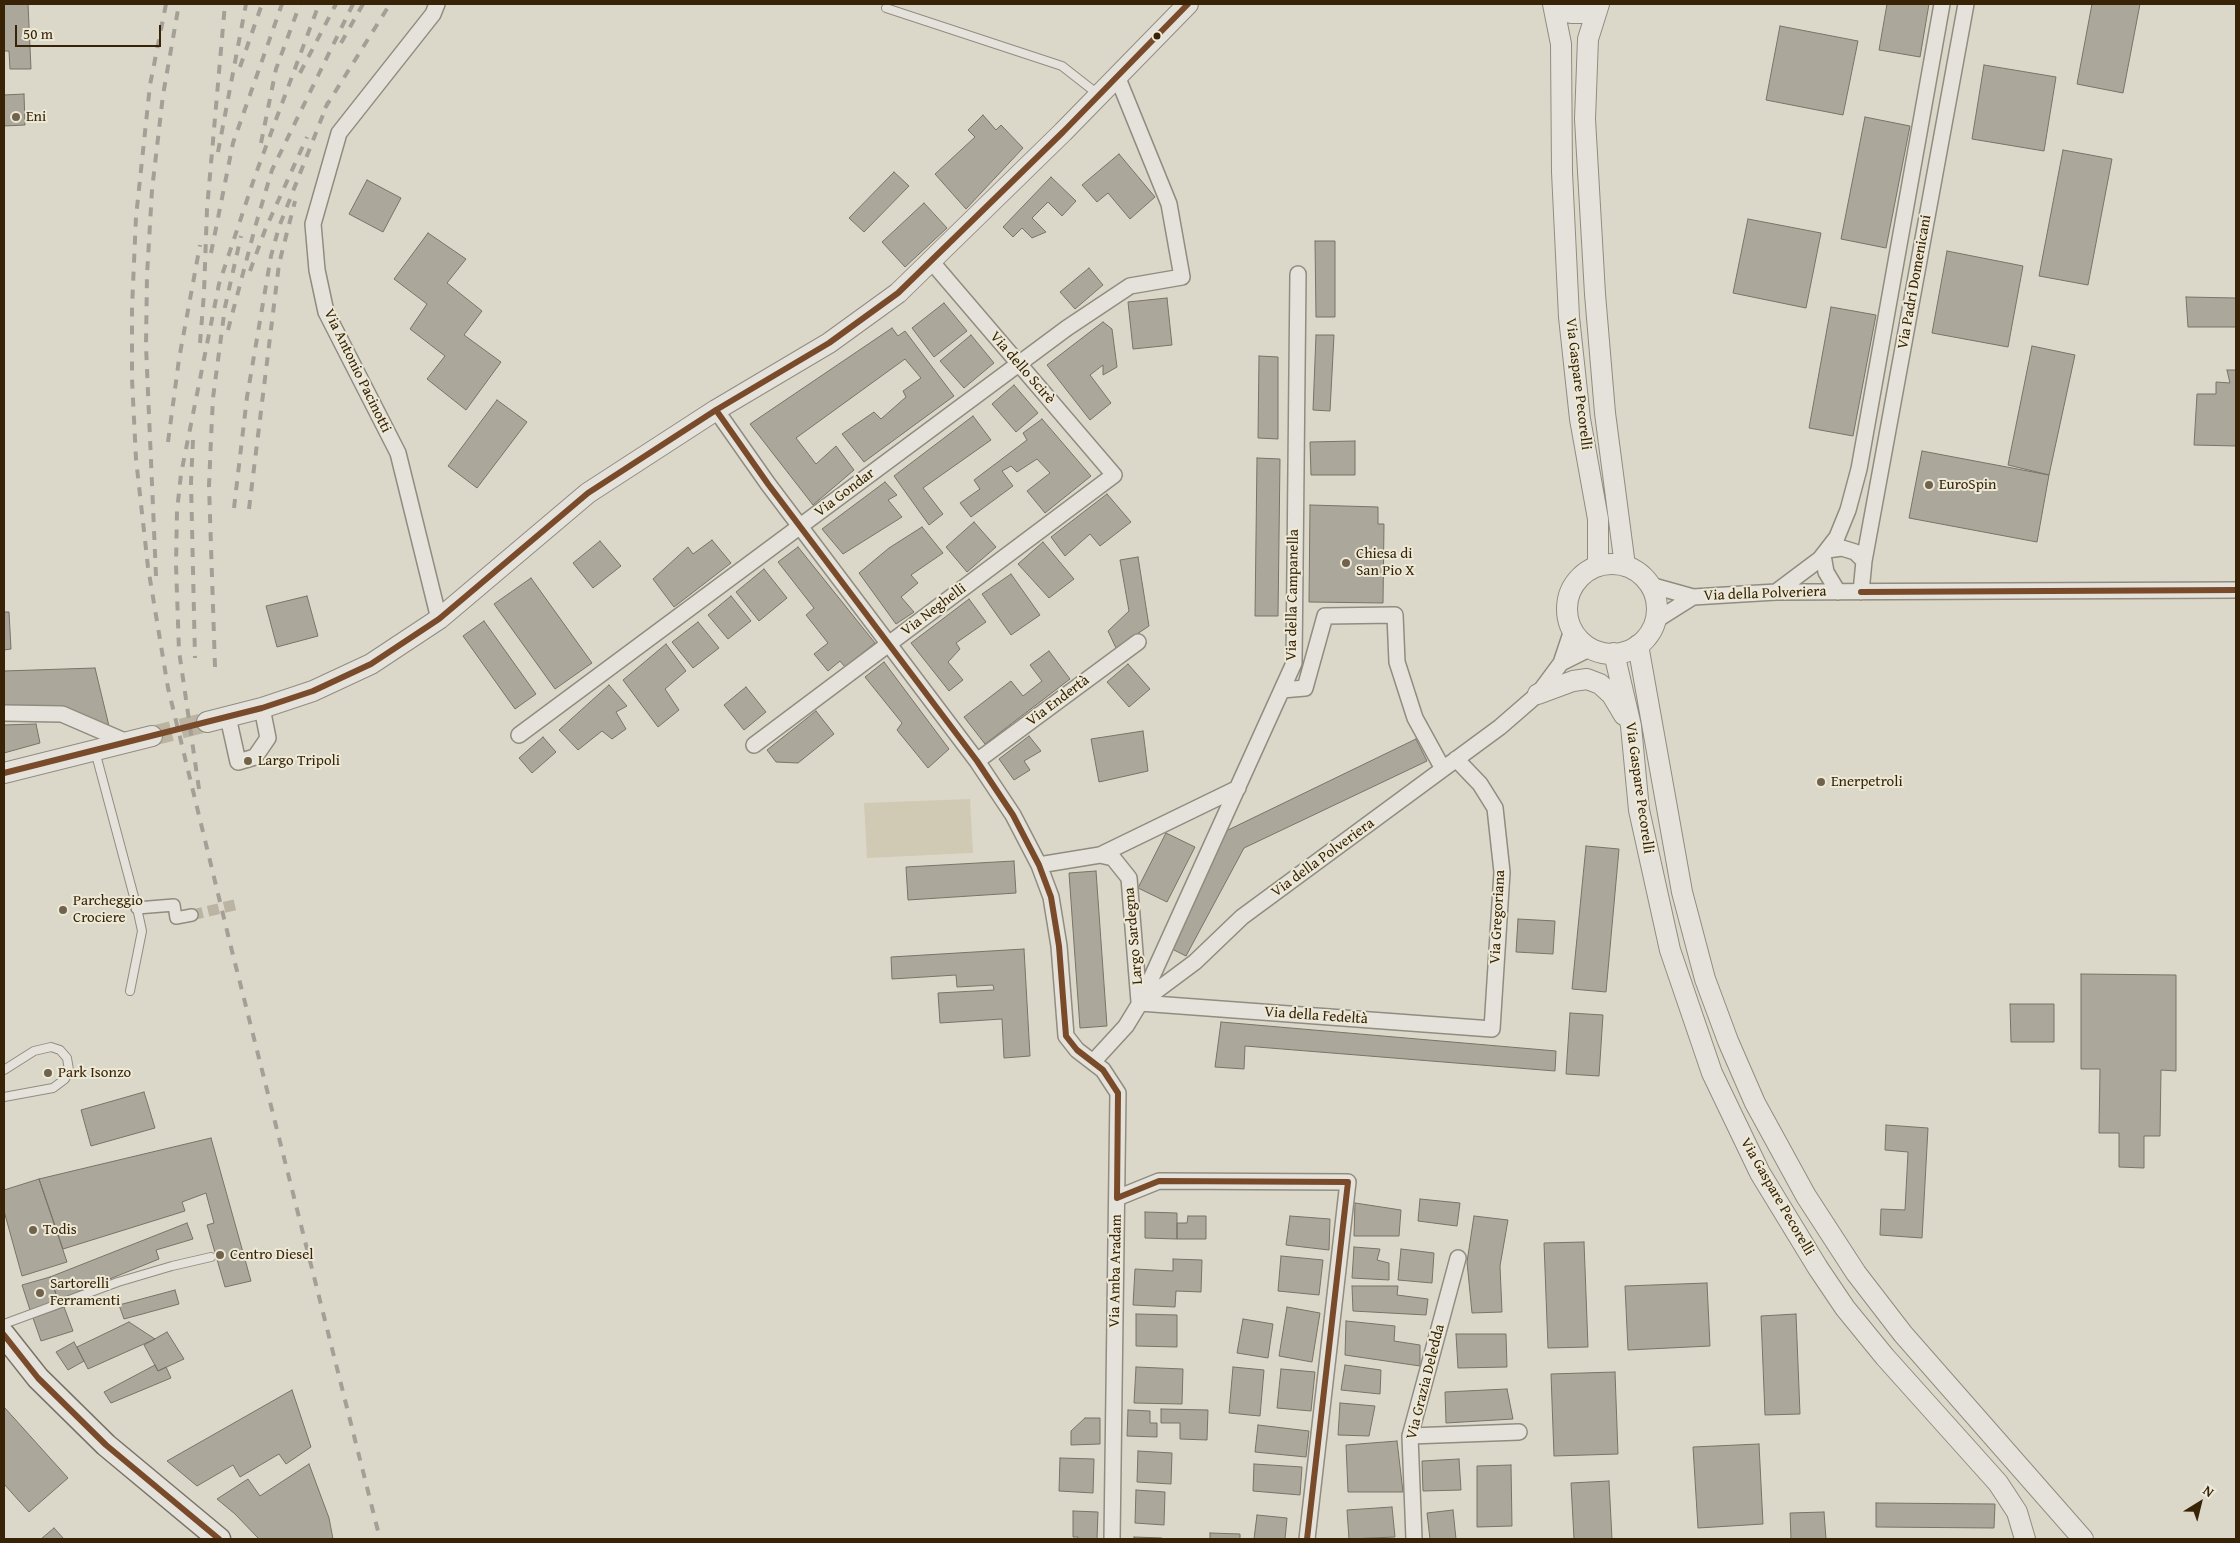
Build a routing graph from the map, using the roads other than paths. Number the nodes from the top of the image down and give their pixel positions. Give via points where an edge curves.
1 (437, 4) edge
2 (1188, 4) edge
3 (1553, 4) edge
4 (1599, 4) edge
5 (1942, 4) edge
6 (1966, 4) edge
7 (886, 8) dead end
8 (1117, 76) junction
9 (1099, 95) junction
10 (931, 261) junction
11 (1298, 274) dead end
12 (1019, 364) junction
13 (716, 410) junction
14 (1114, 475) joint
15 (800, 526) junction
16 (1825, 552) junction
17 (1864, 561) junction
18 (1598, 566) junction
19 (1625, 566) junction
20 (1650, 585) junction
21 (2236, 590) edge
22 (1776, 592) junction
23 (1838, 592) junction
24 (1861, 592) junction
25 (1693, 597) junction
26 (439, 619) junction
27 (1655, 621) junction
28 (1572, 630) junction
29 (1138, 642) dead end
30 (889, 644) junction
31 (1638, 645) junction
32 (1591, 648) junction
33 (1614, 654) junction
34 (1561, 663) junction
35 (1282, 690) junction
36 (1538, 694) junction
37 (262, 708) junction
38 (4, 713) edge
39 (228, 717) junction
40 (207, 722) tunnel mouth
41 (1631, 726) junction
42 (520, 735) dead end
43 (152, 736) tunnel mouth
44 (129, 743) junction
45 (754, 745) dead end
46 (94, 751) junction
47 (1456, 759) junction
48 (977, 761) junction
49 (1443, 769) junction
50 (4, 773) edge
51 (1238, 788) junction
52 (1100, 855) junction
53 (1039, 864) junction
54 (137, 908) junction
55 (192, 915) tunnel mouth
56 (130, 991) dead end
57 (1140, 1003) junction
58 (1492, 1029) joint
59 (1093, 1062) junction
60 (4, 1070) edge
61 (4, 1097) edge
62 (1116, 1198) junction
63 (210, 1258) dead end
64 (1458, 1258) dead end
65 (4, 1324) edge
66 (4, 1335) edge
67 (1519, 1432) dead end
68 (1410, 1436) junction
69 (219, 1539) edge
70 (1112, 1539) edge
71 (1307, 1539) edge
72 (1414, 1539) edge
73 (2025, 1539) edge
74 (2083, 1539) edge

1 - 26 street, Via Antonio Pacinotti via 433,14 339,133 313,224 317,270 326,312 398,453
2 - 8 street
3 - 4 street via 1561,10 1576,13
3 - 18 street, Via Gaspare Pecorelli via 1561,44 1562,172 1569,317 1580,419 1598,519
4 - 19 street, Via Gaspare Pecorelli via 1588,39 1585,119 1605,413
5 - 16 street, Via Padri Domenicani via 1859,469 1848,510
6 - 17 street, Via Padri Domenicani
7 - 9 lane via 1062,66
8 - 9 street
8 - 12 street, Via Gondar via 1169,204 1182,277 1130,286
9 - 10 street
10 - 12 street, Via dello Scirè
10 - 13 street via 898,292 829,342
11 - 35 street, Via della Campanella via 1294,663
12 - 14 street, Via dello Scirè
12 - 15 street, Via Gondar
13 - 15 street, Via Amba Aradam
13 - 26 street via 588,493
14 - 30 street, Via Neghelli
15 - 30 street, Via Amba Aradam
15 - 42 street, Via Gondar
16 - 17 street via 1842,548 1856,552
16 - 22 street, Via Padri Domenicani
16 - 23 street via 1826,572
17 - 24 street, Via Padri Domenicani
18 - 19 street
18 - 28 street via 1585,572 1570,593 1567,604
19 - 20 street via 1635,570
20 - 25 street, Via della Polveriera
20 - 27 street via 1656,599
21 - 24 street
22 - 23 street, Via della Polveriera
22 - 25 street, Via della Polveriera
23 - 24 street
25 - 27 street, Via della Polveriera
26 - 37 street via 371,664 314,691
27 - 31 street
28 - 32 street
28 - 34 street, Via della Polveriera
29 - 48 street, Via Endertà
30 - 45 street, Via Neghelli
30 - 48 street, Via Amba Aradam
31 - 33 street
31 - 74 street, Via Gaspare Pecorelli via 1682,892 1705,979 1755,1103 1806,1196 1856,1273 1903,1334
32 - 33 street
32 - 34 street, Via della Polveriera
33 - 41 street, Via Gaspare Pecorelli
34 - 36 street, Via della Polveriera
35 - 49 street via 1305,688 1325,616 1395,615 1397,662 1415,718
35 - 51 street, Via della Campanella
36 - 41 street via 1572,680 1587,679 1600,684 1612,695
36 - 47 street, Via della Polveriera
37 - 39 street
37 - 39 street via 268,738 255,757 238,762
38 - 44 street via 62,714
39 - 40 street
41 - 73 street, Via Gaspare Pecorelli via 1639,810 1670,950 1712,1073 1760,1173 1845,1308 1884,1357 1998,1483 2017,1512
43 - 44 street
44 - 46 street
46 - 50 street
46 - 54 lane
47 - 49 street, Via della Polveriera
47 - 58 street, Via Gregoriana via 1480,784 1495,808 1502,872
48 - 53 street, Via Amba Aradam via 1013,815
49 - 57 street, Via della Polveriera via 1242,917 1195,962
51 - 52 street
51 - 57 street, Via della Campanella
52 - 53 street
52 - 57 street, Largo Sardegna via 1112,858 1129,878
53 - 59 street, Via Amba Aradam via 1051,897 1058,938 1066,1036
54 - 55 street via 174,905 176,918
54 - 56 lane via 142,931
57 - 58 street, Via della Fedeltà
57 - 59 street, Via della Polveriera via 1126,1026
59 - 62 street, Via Amba Aradam via 1103,1070 1118,1093
60 - 61 lane via 34,1051 51,1047 60,1050 67,1058 65,1079 53,1088
62 - 70 street, Via Amba Aradam
62 - 71 street via 1159,1181 1348,1182
63 - 65 lane via 118,1282
64 - 68 street, Via Grazia Deledda
66 - 69 main road via 38,1378 106,1445
67 - 68 street
68 - 72 street, Via Grazia Deledda

